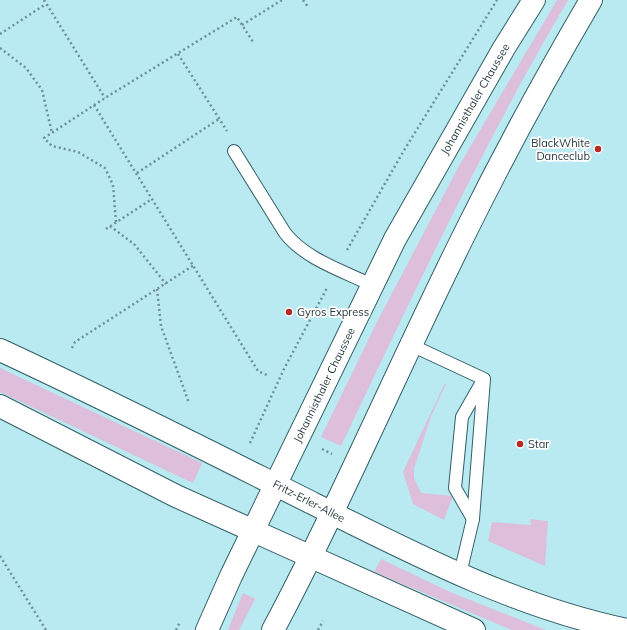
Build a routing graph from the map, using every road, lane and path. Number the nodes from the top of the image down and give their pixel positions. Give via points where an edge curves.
1 (44, 0) edge
2 (282, 0) edge
3 (303, 0) edge
4 (497, 0) edge
5 (534, 0) edge
6 (591, 0) edge
7 (46, 4) junction
8 (308, 7) dead end
9 (242, 24) junction
10 (0, 34) edge
11 (253, 42) dead end
12 (0, 48) edge
13 (178, 54) junction
14 (106, 98) junction
15 (94, 105) junction
16 (219, 119) junction
17 (52, 133) junction
18 (234, 151) joint
19 (137, 173) junction
20 (152, 198) junction
21 (116, 222) junction
22 (110, 226) junction
23 (106, 229) dead end
24 (194, 266) junction
25 (337, 268) junction
26 (166, 284) junction
27 (372, 285) junction
28 (156, 289) junction
29 (411, 345) junction
30 (72, 348) dead end
31 (0, 350) edge
32 (269, 376) dead end
33 (484, 379) junction
34 (189, 403) dead end
35 (0, 406) edge
36 (266, 409) dead end
37 (316, 446) dead end
38 (336, 456) dead end
39 (275, 485) junction
40 (331, 512) junction
41 (473, 519) junction
42 (253, 531) junction
43 (0, 556) edge
44 (309, 557) junction
45 (460, 574) junction
46 (323, 621) dead end
47 (46, 630) edge
48 (207, 630) edge
49 (272, 630) edge
50 (318, 630) edge
51 (474, 630) edge
52 (627, 630) edge

1 - 7 path
2 - 9 path
3 - 8 path
4 - 25 path via 403,152
5 - 27 main road, Johannisthaler Chaussee via 398,232
6 - 29 main road via 549,71 496,172
7 - 10 path
7 - 14 path
9 - 11 path
9 - 13 path via 238,17
12 - 17 path via 26,68 42,90
13 - 14 path
13 - 16 path
14 - 15 path
15 - 17 path
15 - 19 path
16 - 18 path via 234,142
16 - 19 path
17 - 21 path via 44,138 52,146 78,152 105,168 113,185
18 - 25 lane via 293,244
19 - 20 path
20 - 21 path
20 - 24 path
21 - 22 path
22 - 23 path
22 - 26 path via 134,244
24 - 26 path
24 - 32 path via 258,371
25 - 27 lane
25 - 36 path
26 - 28 path
27 - 39 main road, Johannisthaler Chaussee
28 - 30 path via 76,342
28 - 34 path via 161,326
29 - 33 lane
29 - 40 main road
31 - 39 main road, Fritz-Erler-Allee
33 - 41 lane
33 - 41 lane via 462,417 455,488
35 - 42 main road via 176,496
37 - 38 path
39 - 40 main road, Fritz-Erler-Allee
39 - 42 main road, Johannisthaler Chaussee
40 - 44 main road
40 - 45 main road, Fritz-Erler-Allee
41 - 45 lane
42 - 44 main road
42 - 48 main road, Johannisthaler Chaussee
43 - 47 path
44 - 49 main road
44 - 51 main road
45 - 52 main road, Fritz-Erler-Allee via 553,612
46 - 50 path

